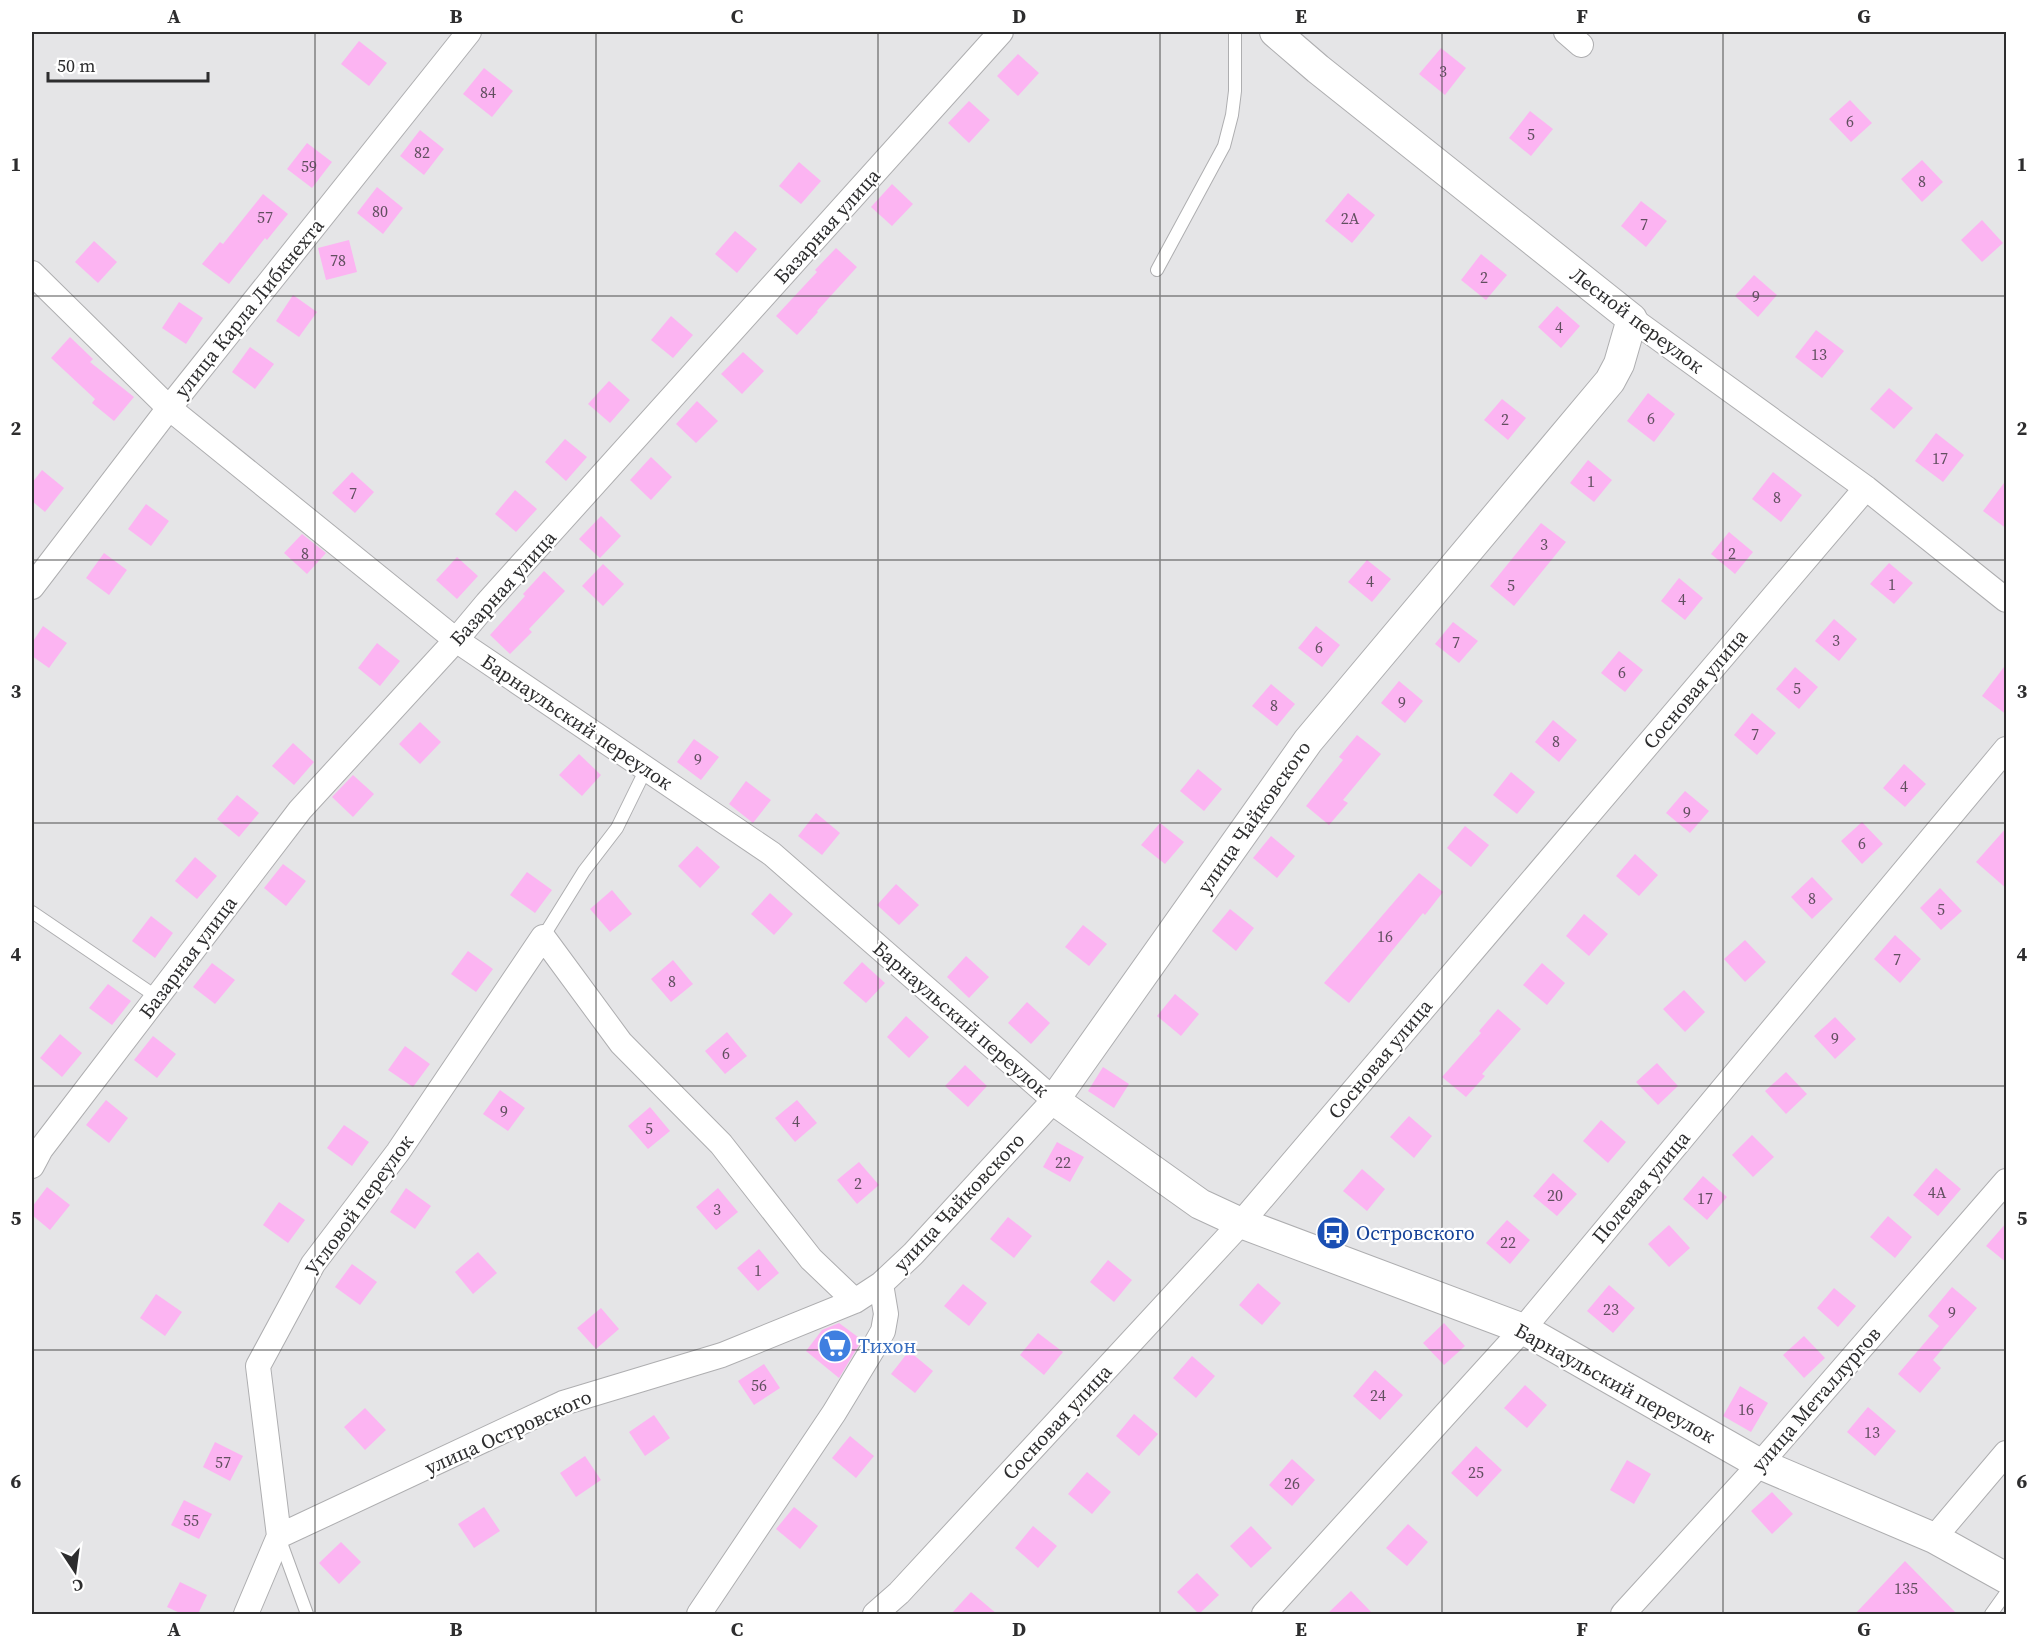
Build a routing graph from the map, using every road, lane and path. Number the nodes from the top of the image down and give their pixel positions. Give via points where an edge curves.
1 (469, 32) edge
2 (1001, 32) edge
3 (1235, 32) edge
4 (1275, 32) edge
5 (1157, 270) dead end
6 (33, 276) edge
7 (1632, 319) junction
8 (169, 408) junction
9 (1866, 488) junction
10 (32, 587) edge
11 (2007, 600) edge
12 (456, 640) junction
13 (2007, 749) edge
14 (646, 769) junction
15 (32, 912) edge
16 (543, 937) junction
17 (157, 997) junction
18 (1054, 1100) junction
19 (32, 1166) edge
20 (2007, 1181) edge
21 (1241, 1223) junction
22 (881, 1284) junction
23 (855, 1300) junction
24 (1523, 1329) junction
25 (2007, 1453) edge
26 (1760, 1464) junction
27 (279, 1536) junction
28 (1934, 1538) junction
29 (2007, 1578) edge
30 (2007, 1593) edge
31 (246, 1614) edge
32 (307, 1614) edge
33 (699, 1614) edge
34 (876, 1614) edge
35 (1264, 1614) edge
36 (1623, 1614) edge
37 (1991, 1614) edge

1 - 8 street, улица Карла Либкнехта
2 - 12 street, Базарная улица
3 - 5 lane via 1235,91 1224,147
4 - 7 street, Лесной переулок
6 - 8 street, Барнаульский переулок
7 - 9 street, Лесной переулок
7 - 18 street, улица Чайковского via 1610,381 1308,741
8 - 10 street, улица Карла Либкнехта
8 - 12 street, Барнаульский переулок
9 - 11 street, Лесной переулок
9 - 21 street, Сосновая улица
12 - 14 street, Барнаульский переулок
12 - 17 street, Базарная улица via 300,810
13 - 24 street, Полевая улица
14 - 16 lane, Угловой переулок via 617,828 584,871
14 - 18 street, Барнаульский переулок via 772,855
15 - 17 lane
16 - 23 street via 621,1044 721,1144 811,1259
16 - 27 street, Угловой переулок via 398,1152 313,1264 258,1366
17 - 19 street, Базарная улица
18 - 21 street, Барнаульский переулок via 1200,1204
18 - 22 street, улица Чайковского
20 - 26 street, улица Металлургов
21 - 24 street, Барнаульский переулок
21 - 34 street, Сосновая улица
22 - 23 street, улица Чайковского
22 - 33 street via 886,1314 883,1331 834,1413
23 - 27 street, улица Островского via 722,1355 563,1403
24 - 26 street, Барнаульский переулок
24 - 35 street, Полевая улица
25 - 28 street
26 - 28 street, Барнаульский переулок
26 - 36 street, улица Металлургов
27 - 31 street
27 - 32 lane
28 - 29 street, Барнаульский переулок
30 - 37 lane

